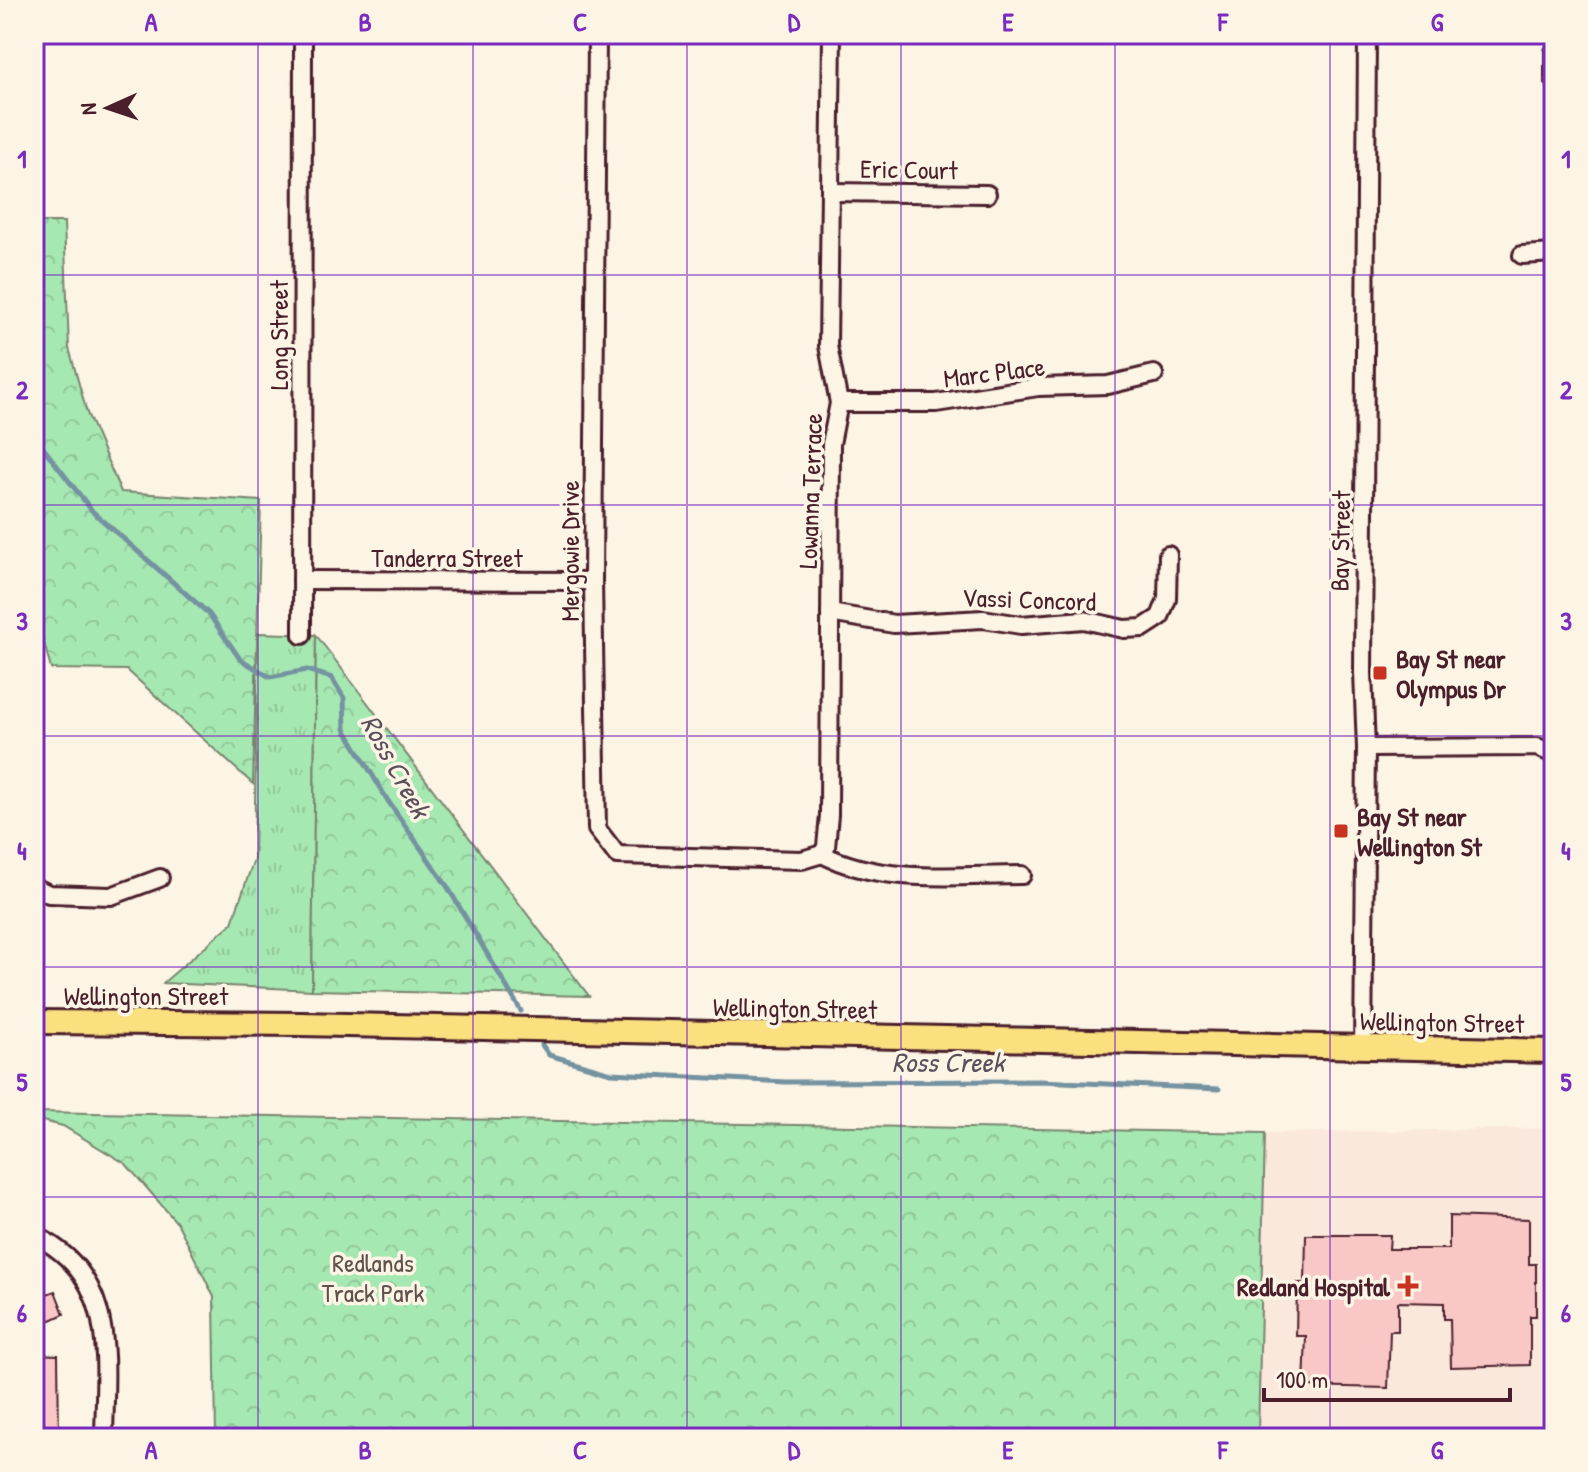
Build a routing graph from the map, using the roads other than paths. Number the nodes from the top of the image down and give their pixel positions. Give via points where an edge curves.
1 (303, 34) edge
2 (597, 34) edge
3 (832, 34) edge
4 (1367, 34) edge
5 (1554, 52) edge
6 (1554, 79) edge
7 (831, 192) junction
8 (987, 194) dead end
9 (1554, 252) edge
10 (1522, 255) dead end
11 (1154, 374) dead end
12 (839, 403) junction
13 (1168, 555) dead end
14 (302, 580) junction
15 (593, 581) junction
16 (830, 613) junction
17 (302, 635) dead end
18 (1366, 748) junction
19 (1554, 754) edge
20 (822, 854) junction
21 (1022, 875) dead end
22 (160, 878) dead end
23 (34, 887) edge
24 (34, 1022) edge
25 (1363, 1049) junction
26 (1554, 1051) edge
27 (34, 1235) edge
28 (104, 1438) edge

1 - 14 street, Long Street
2 - 15 street, Mergowie Drive
3 - 7 street, Lowanna Terrace
4 - 18 street, Bay Street
5 - 6 street
7 - 8 street, Eric Court
7 - 12 street, Lowanna Terrace via 828,346
9 - 10 street
11 - 12 street, Marc Place via 1108,385 1038,387 936,403
12 - 16 street, Lowanna Terrace via 831,444
13 - 16 street, Vassi Concord via 1167,599 1160,617 1143,628 1084,620 894,624
14 - 15 street, Tanderra Street
14 - 17 street, Long Street
15 - 20 street, Mergowie Drive via 597,829 617,855 802,860
16 - 20 street, Lowanna Terrace via 829,815
18 - 19 street via 1537,747
18 - 25 street, Bay Street
20 - 21 street via 855,867 912,875
22 - 23 street via 111,896 49,894
24 - 25 main road, Wellington Street
25 - 26 main road, Wellington Street
27 - 28 street via 71,1260 99,1306 106,1339

